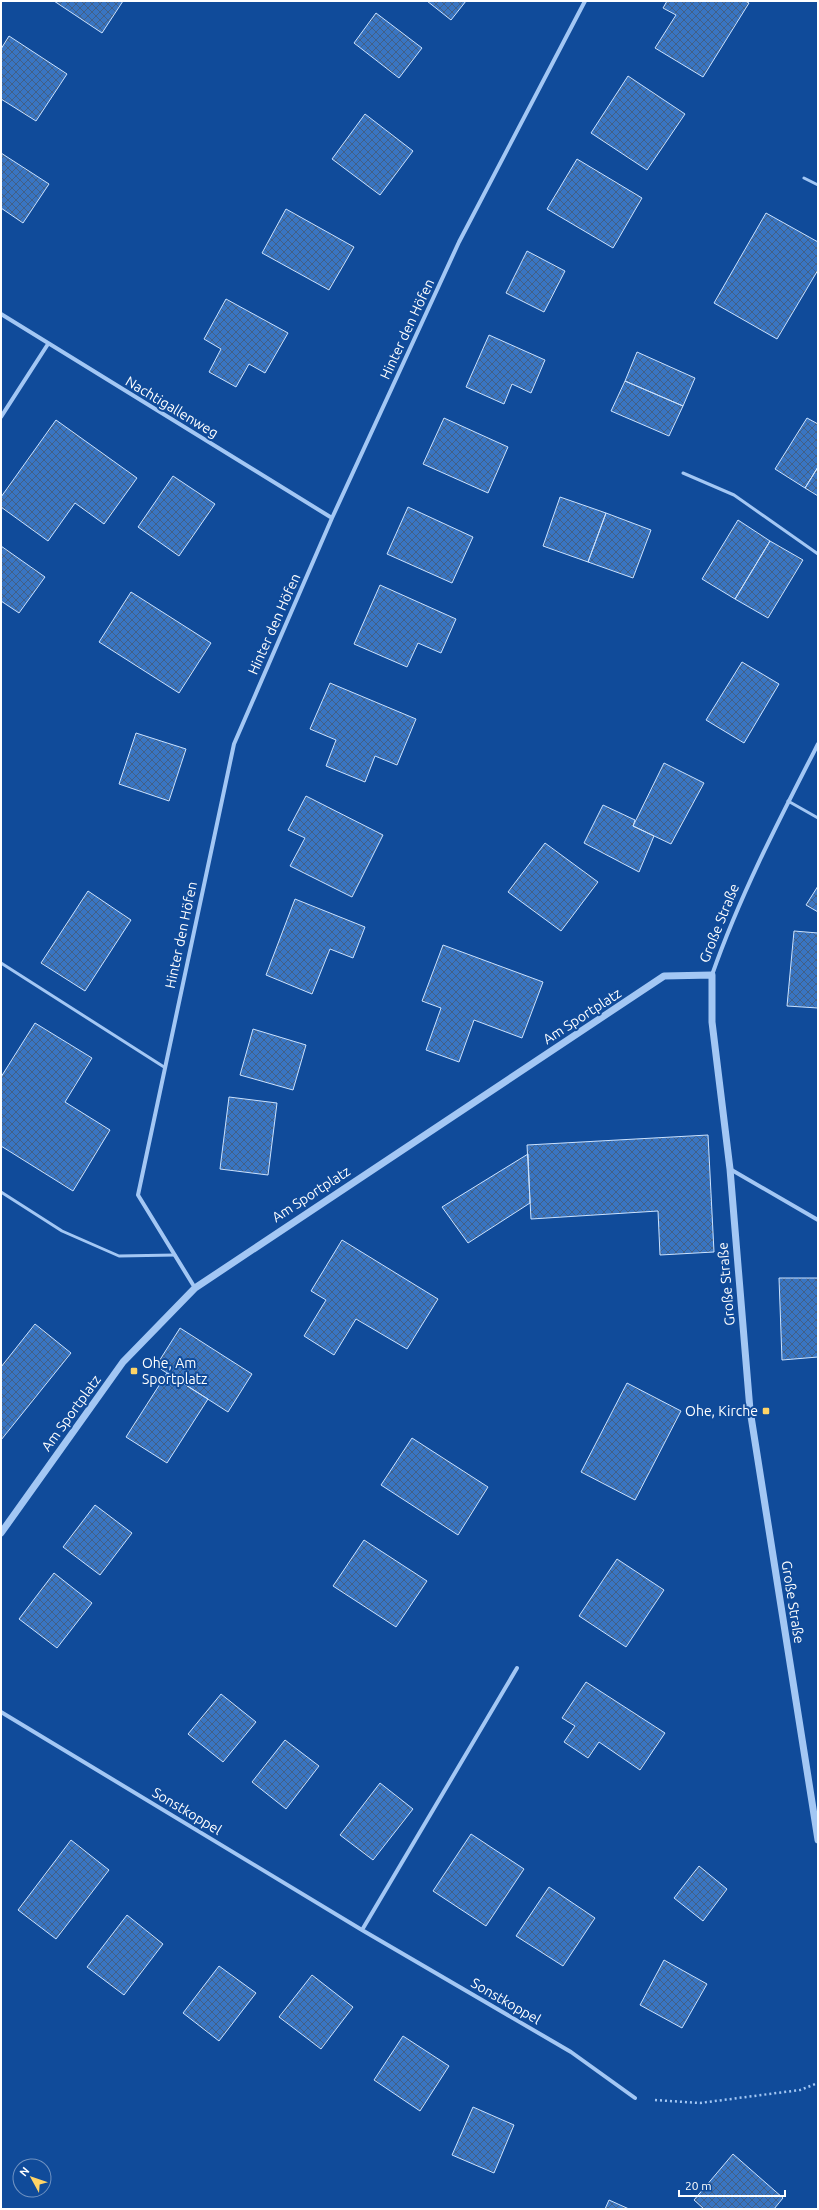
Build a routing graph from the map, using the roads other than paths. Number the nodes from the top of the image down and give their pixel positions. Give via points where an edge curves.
1 (585, 1) edge
2 (804, 178) dead end
3 (818, 185) edge
4 (1, 314) edge
5 (48, 344) junction
6 (1, 417) edge
7 (683, 473) dead end
8 (332, 518) junction
9 (818, 554) edge
10 (818, 744) edge
11 (788, 801) junction
12 (818, 818) edge
13 (1, 963) edge
14 (712, 975) junction
15 (164, 1067) junction
16 (730, 1170) junction
17 (1, 1192) edge
18 (818, 1220) edge
19 (175, 1255) junction
20 (195, 1288) junction
21 (1, 1533) edge
22 (517, 1668) dead end
23 (1, 1712) edge
24 (818, 1840) edge
25 (362, 1930) junction
26 (635, 2098) road end

1 - 8 street, Hinter den Höfen via 460,242
2 - 3 lane
4 - 5 street, Nachtigallenweg
5 - 6 street
5 - 8 street, Nachtigallenweg
7 - 9 lane via 734,495
8 - 15 street, Hinter den Höfen via 234,744
10 - 11 street, Große Straße
11 - 12 lane
11 - 14 street, Große Straße via 730,924
13 - 15 lane
14 - 16 street, Große Straße via 712,1022
14 - 20 street, Am Sportplatz via 664,976
15 - 19 street, Hinter den Höfen via 138,1195
16 - 18 street
16 - 24 street, Große Straße via 750,1410
17 - 19 lane via 62,1231 119,1256
19 - 20 street, Hinter den Höfen
20 - 21 street, Am Sportplatz via 123,1362
22 - 25 street
23 - 25 street, Sonstkoppel
25 - 26 street, Sonstkoppel via 571,2052

